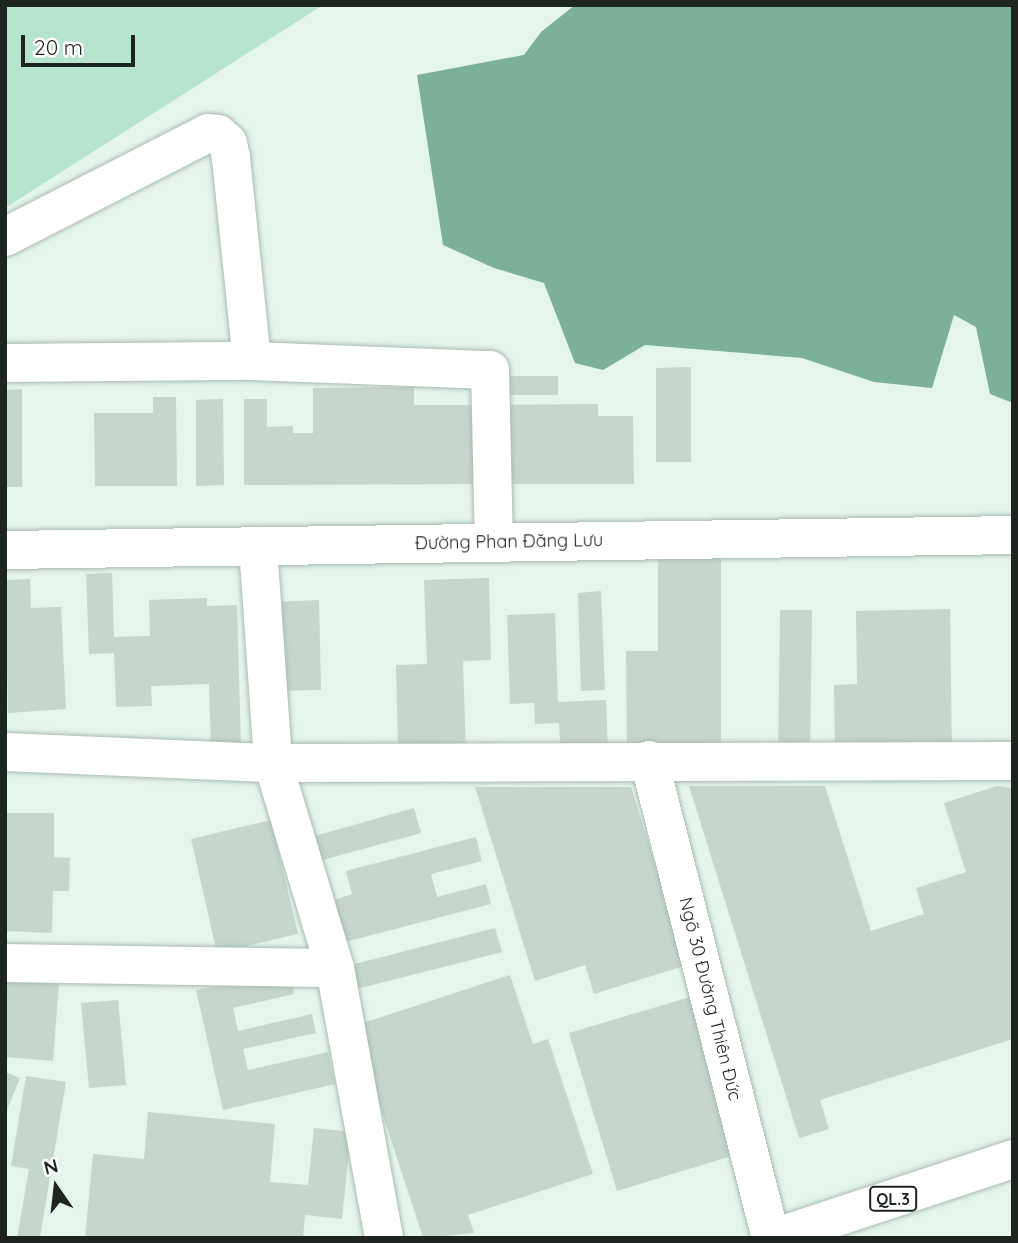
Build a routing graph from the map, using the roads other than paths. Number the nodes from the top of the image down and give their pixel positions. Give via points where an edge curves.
1 (5, 237) edge
2 (252, 362) junction
3 (5, 363) edge
4 (1013, 535) edge
5 (494, 542) junction
6 (258, 546) junction
7 (5, 550) edge
8 (5, 752) edge
9 (649, 760) junction
10 (1013, 761) edge
11 (273, 763) junction
12 (5, 963) edge
13 (335, 968) junction
14 (1013, 1160) edge
15 (384, 1238) edge
16 (772, 1238) edge

1 - 2 main road via 208,134 218,134 228,143 231,158
2 - 3 main road
2 - 5 main road via 489,370
4 - 5 main road, Đường Phan Đăng Lưu
5 - 6 main road, Đường Phan Đăng Lưu
6 - 7 main road, Đường Phan Đăng Lưu
6 - 11 main road
8 - 11 main road
9 - 10 main road
9 - 11 main road
9 - 16 main road, Ngõ 30 Đường Thiên Đức
11 - 13 main road
12 - 13 main road
13 - 15 main road
14 - 16 main road, QL.3

